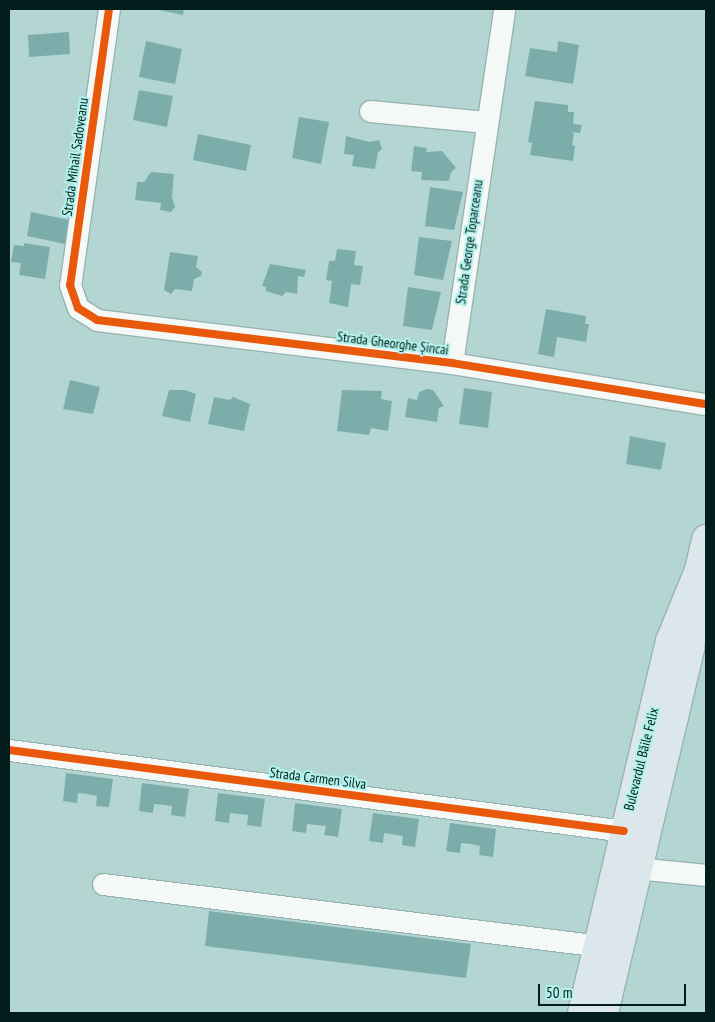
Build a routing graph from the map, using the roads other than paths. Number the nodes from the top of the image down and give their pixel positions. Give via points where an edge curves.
1 (109, 9) edge
2 (504, 9) edge
3 (370, 111) dead end
4 (486, 122) junction
5 (78, 308) joint
6 (452, 363) junction
7 (706, 404) edge
8 (706, 539) edge
9 (698, 570) junction
10 (9, 750) edge
11 (624, 831) junction
12 (636, 868) junction
13 (706, 875) edge
14 (103, 884) dead end
15 (598, 946) junction
16 (582, 1013) edge
17 (604, 1013) edge

1 - 5 street, Strada Mihail Sadoveanu via 70,285
2 - 4 street, Strada George Toparceanu
3 - 4 street
4 - 6 street, Strada George Toparceanu
5 - 6 street, Strada Gheorghe Șincai via 98,320
6 - 7 street, Strada Gheorghe Șincai
8 - 9 main road, Bulevardul Băile Felix
9 - 11 main road, Bulevardul Băile Felix via 670,641
9 - 12 main road, Bulevardul Băile Felix via 695,623
10 - 11 street, Strada Carmen Silva
11 - 15 main road, Bulevardul Băile Felix
12 - 13 street
12 - 17 main road, Bulevardul Băile Felix
14 - 15 street
15 - 16 main road, Bulevardul Băile Felix

